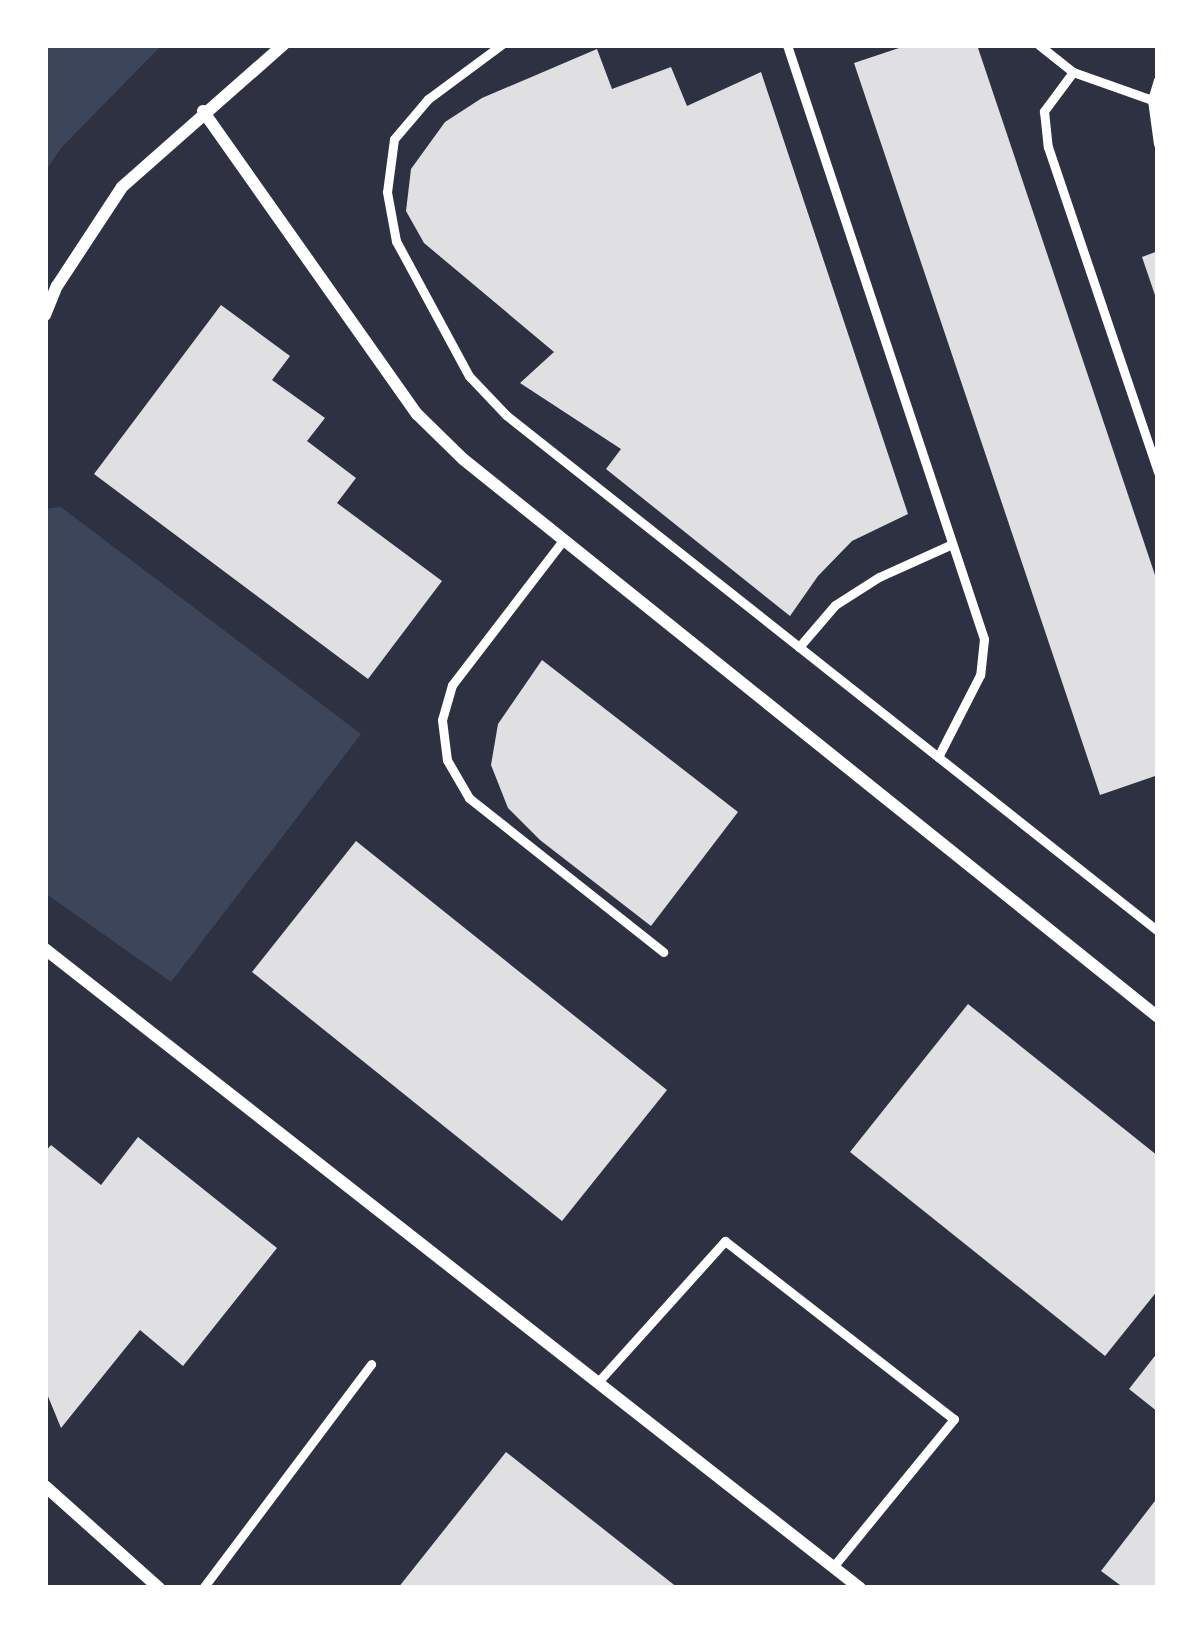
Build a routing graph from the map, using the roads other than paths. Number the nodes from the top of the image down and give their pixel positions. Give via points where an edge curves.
1 (283, 45) edge
2 (500, 45) edge
3 (787, 45) edge
4 (1039, 45) edge
5 (1073, 72) junction
6 (1158, 80) edge
7 (1152, 100) junction
8 (203, 111) junction
9 (1158, 144) edge
10 (45, 315) edge
11 (1158, 472) edge
12 (561, 543) junction
13 (952, 544) junction
14 (799, 647) junction
15 (938, 757) junction
16 (1158, 931) edge
17 (45, 949) edge
18 (663, 952) dead end
19 (1158, 1017) edge
20 (371, 1364) dead end
21 (598, 1382) junction
22 (45, 1486) edge
23 (833, 1567) junction
24 (160, 1588) edge
25 (202, 1588) edge
26 (860, 1588) edge

1 - 8 street
2 - 14 lane via 428,99 394,139 387,192 397,241 469,376 506,415
3 - 13 lane
4 - 5 lane
5 - 7 lane
5 - 11 lane via 1044,111 1048,148
6 - 7 lane
7 - 9 lane
8 - 10 street via 122,188
8 - 12 street via 417,414
12 - 18 lane via 452,685 442,720 447,760 469,798
12 - 19 street
13 - 14 lane via 835,605
13 - 15 lane via 984,639 980,675
14 - 15 lane
15 - 16 lane
17 - 21 street
20 - 25 lane
21 - 23 street
21 - 23 lane via 725,1241 954,1419
22 - 24 street
23 - 26 street

